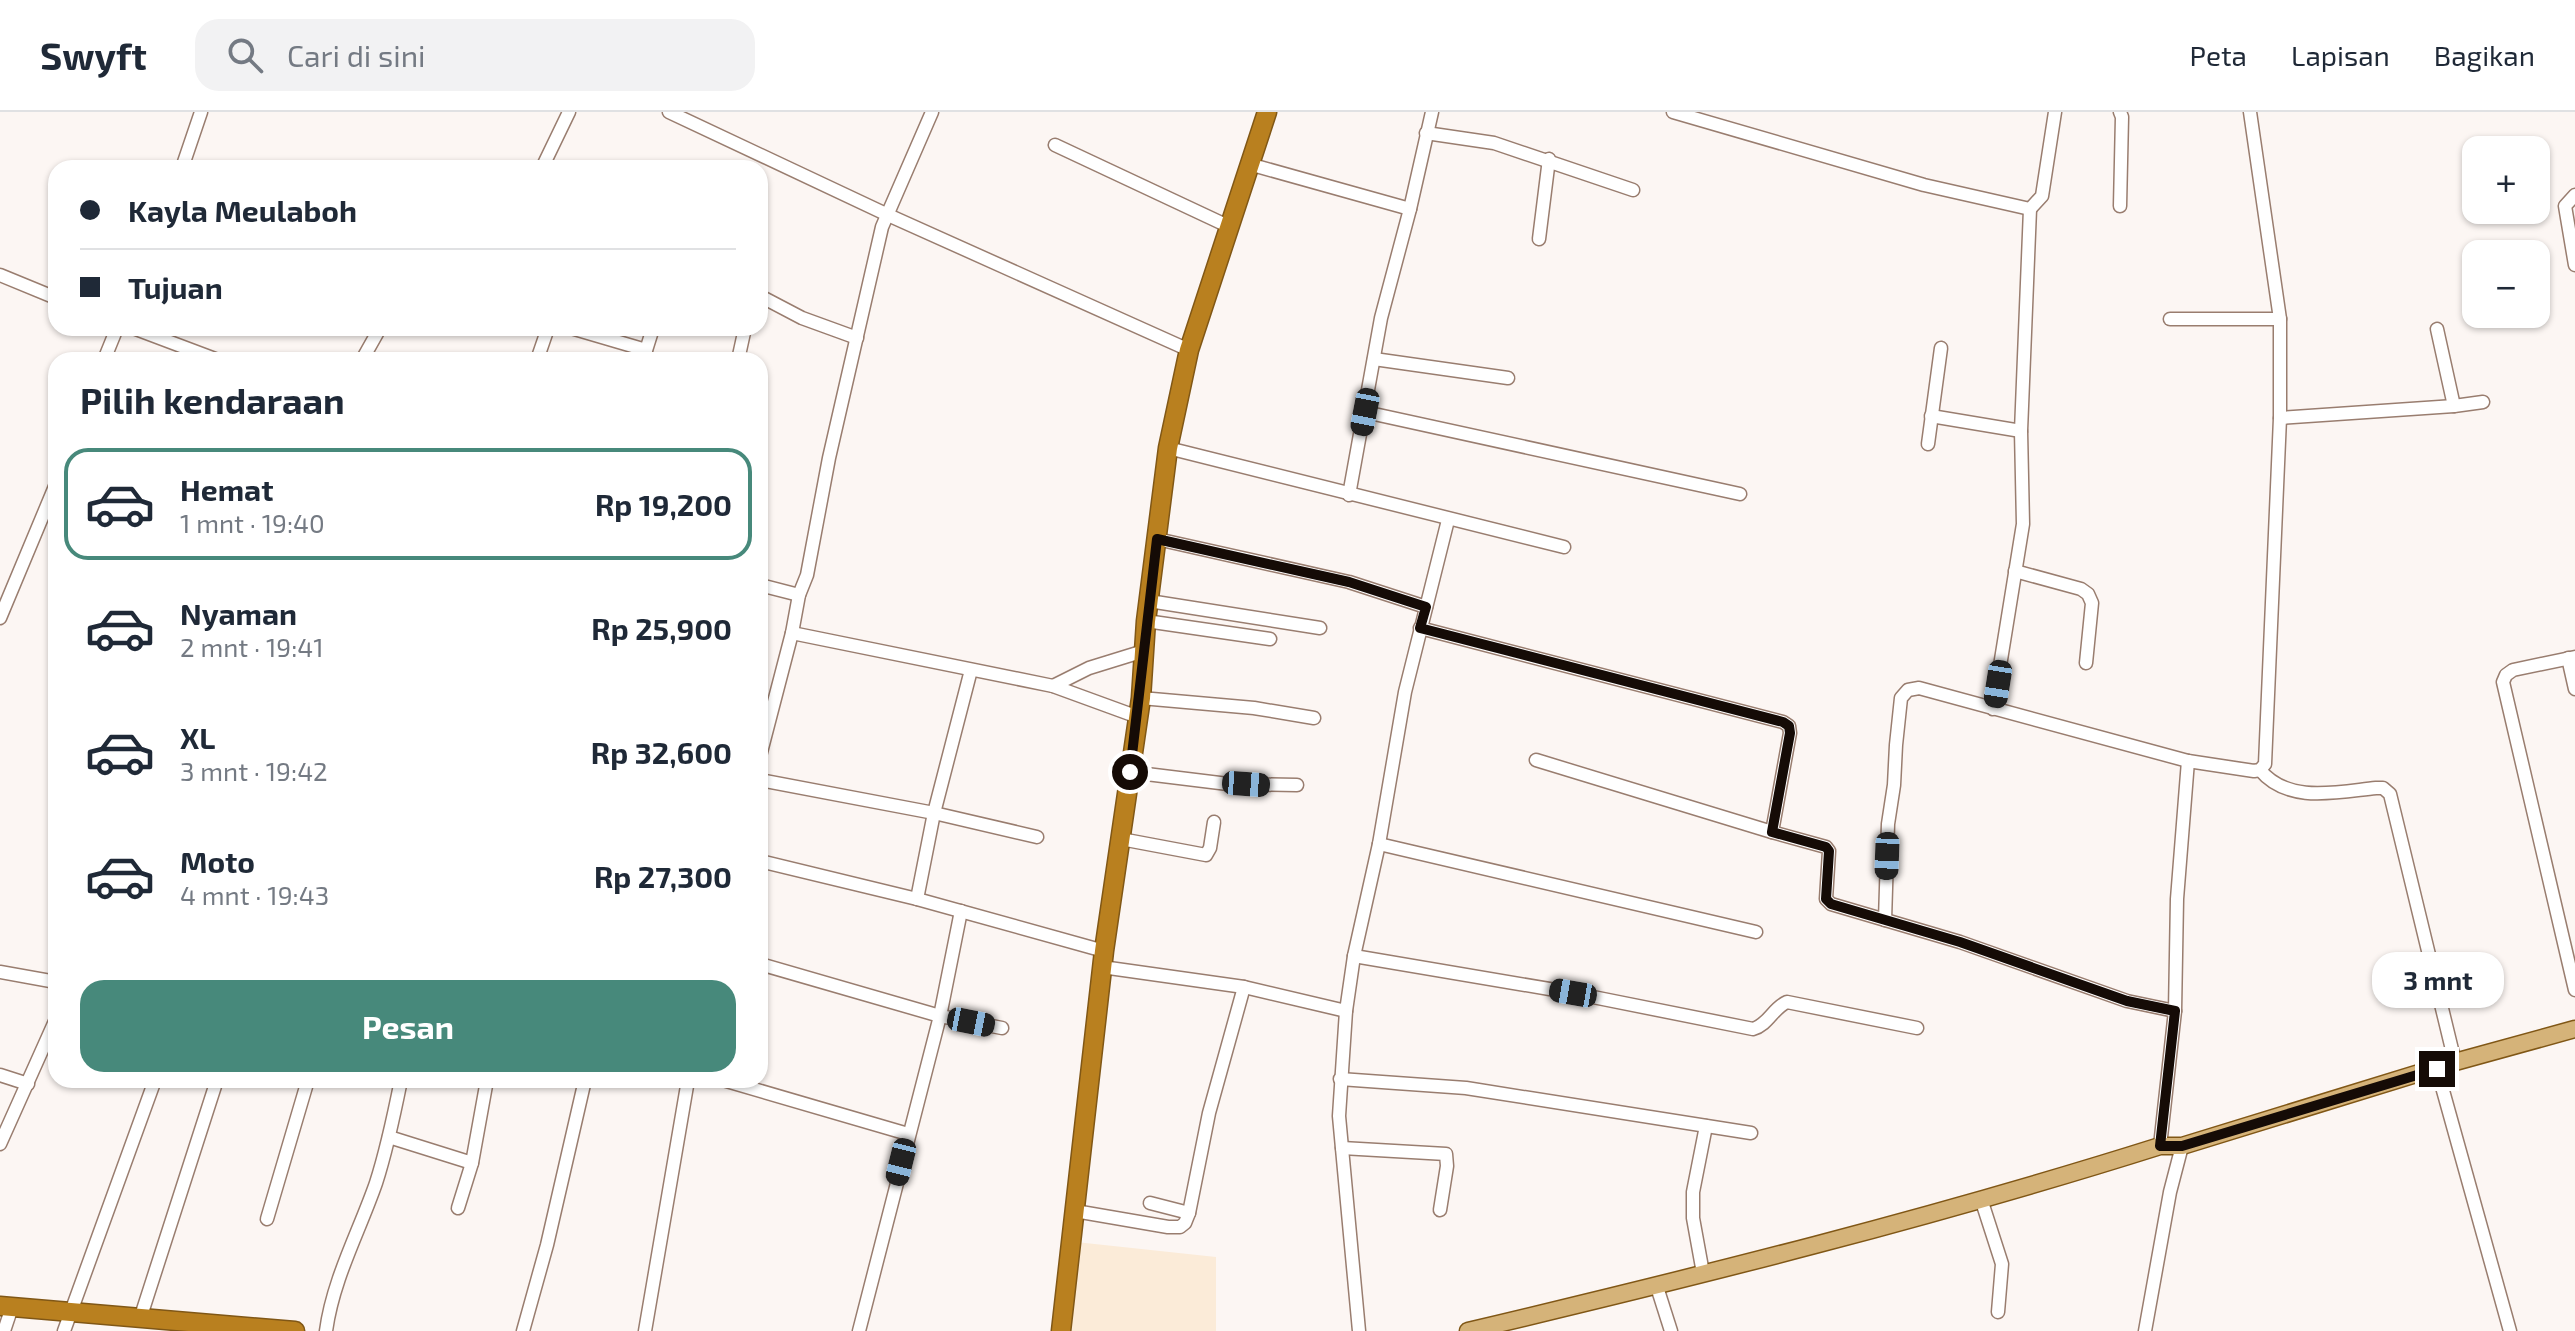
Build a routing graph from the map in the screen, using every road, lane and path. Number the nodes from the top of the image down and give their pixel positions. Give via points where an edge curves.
1 (201, 112) edge
2 (569, 112) edge
3 (669, 112) edge
4 (932, 112) edge
5 (1267, 112) edge
6 (1432, 112) edge
7 (1673, 112) edge
8 (2055, 112) edge
9 (2120, 112) edge
10 (2250, 112) edge
11 (1426, 133) junction
12 (1055, 145) dead end
13 (1549, 159) junction
14 (185, 160) edge
15 (546, 160) edge
16 (1249, 164) junction
17 (1633, 190) dead end
18 (2575, 195) edge
19 (2120, 206) dead end
20 (1410, 209) junction
21 (2030, 209) junction
22 (888, 215) junction
23 (1230, 227) junction
24 (1539, 239) dead end
25 (2575, 265) edge
26 (0, 275) edge
27 (48, 295) edge
28 (768, 300) edge
29 (2170, 319) dead end
30 (2280, 319) junction
31 (2437, 329) dead end
32 (154, 336) edge
33 (593, 336) edge
34 (857, 338) junction
35 (1941, 348) dead end
36 (1189, 350) junction
37 (197, 352) edge
38 (636, 352) edge
39 (1374, 359) junction
40 (1508, 378) dead end
41 (2483, 402) dead end
42 (2454, 406) junction
43 (1365, 412) junction
44 (1931, 416) junction
45 (2280, 418) junction
46 (2021, 431) junction
47 (1928, 444) dead end
48 (1168, 448) junction
49 (1740, 494) dead end
50 (1349, 495) junction
51 (48, 503) edge
52 (1448, 520) junction
53 (1157, 539) junction
54 (1564, 547) dead end
55 (2015, 571) junction
56 (768, 587) edge
57 (799, 595) junction
58 (1149, 601) junction
59 (1426, 607) junction
60 (0, 618) edge
61 (1146, 621) junction
62 (1320, 628) dead end
63 (1420, 628) junction
64 (792, 633) junction
65 (1270, 639) dead end
66 (1144, 651) junction
67 (2571, 658) edge
68 (2086, 663) dead end
69 (971, 670) junction
70 (1053, 686) junction
71 (2575, 689) edge
72 (1139, 708) junction
73 (1993, 709) junction
74 (1314, 718) dead end
75 (768, 725) edge
76 (1536, 760) dead end
77 (2188, 761) junction
78 (2260, 770) junction
79 (1130, 772) junction
80 (768, 782) edge
81 (1297, 785) dead end
82 (934, 813) junction
83 (1214, 822) dead end
84 (1772, 832) junction
85 (1037, 837) dead end
86 (1121, 839) junction
87 (1379, 844) junction
88 (768, 863) edge
89 (917, 899) junction
90 (961, 911) junction
91 (1885, 920) junction
92 (1756, 932) dead end
93 (1354, 956) junction
94 (1103, 959) junction
95 (768, 966) edge
96 (0, 972) edge
97 (48, 979) edge
98 (1244, 987) junction
99 (2575, 990) edge
100 (1346, 1011) junction
101 (2175, 1011) junction
102 (940, 1016) junction
103 (1002, 1028) dead end
104 (1917, 1028) dead end
105 (2575, 1029) edge
106 (48, 1030) edge
107 (2455, 1062) junction
108 (2437, 1069) junction
109 (13, 1079) edge
110 (1340, 1079) junction
111 (152, 1088) edge
112 (214, 1088) edge
113 (306, 1088) edge
114 (399, 1088) edge
115 (486, 1088) edge
116 (583, 1088) edge
117 (687, 1088) edge
118 (750, 1088) edge
119 (1706, 1126) junction
120 (1751, 1133) dead end
121 (908, 1134) junction
122 (389, 1137) junction
123 (0, 1144) edge
124 (2160, 1146) junction
125 (2182, 1146) junction
126 (1342, 1148) junction
127 (472, 1163) junction
128 (1982, 1202) junction
129 (1150, 1203) dead end
130 (458, 1208) dead end
131 (1440, 1210) dead end
132 (1075, 1211) junction
133 (1189, 1213) junction
134 (267, 1219) dead end
135 (1703, 1273) junction
136 (1657, 1287) junction
137 (6, 1306) edge
138 (71, 1312) junction
139 (1998, 1312) dead end
140 (140, 1319) junction
141 (180, 1327) edge
142 (4, 1331) edge
143 (64, 1331) edge
144 (286, 1331) edge
145 (295, 1331) edge
146 (326, 1331) edge
147 (523, 1331) edge
148 (645, 1331) edge
149 (859, 1331) edge
150 (1061, 1331) edge
151 (1359, 1331) edge
152 (1468, 1331) edge
153 (1671, 1331) edge
154 (2145, 1331) edge
155 (2510, 1331) edge

1 - 14 street
2 - 15 street
3 - 22 street
4 - 22 street
5 - 16 highway
6 - 11 street
7 - 21 street via 1924,185
8 - 21 street via 2042,196
9 - 19 street
10 - 30 street
11 - 13 street via 1494,143
11 - 20 street
12 - 23 street
13 - 17 street
13 - 24 street
16 - 20 street
16 - 23 highway
18 - 25 street via 2565,206
20 - 39 street
21 - 46 street
22 - 34 street
22 - 36 street
23 - 36 highway
26 - 27 street
28 - 34 street
29 - 30 street
30 - 45 street
31 - 42 street
32 - 37 street
33 - 38 street
34 - 57 street
35 - 44 street
36 - 48 highway
39 - 40 street
39 - 43 street
41 - 42 street
42 - 45 street
43 - 49 street
43 - 50 street
44 - 46 street
44 - 47 street
45 - 78 street via 2265,764
46 - 55 street via 2023,524
48 - 50 street
48 - 53 highway
50 - 52 street
51 - 60 street
52 - 54 street
52 - 59 street
53 - 58 highway
53 - 59 street via 1349,582
55 - 68 street via 2088,594 2092,603
55 - 73 street
56 - 57 street
57 - 64 street
58 - 61 highway
58 - 62 street
59 - 63 street
61 - 65 street
61 - 66 highway
63 - 84 street via 1783,722 1790,733
63 - 87 street
64 - 69 street
64 - 75 street
66 - 70 street
66 - 72 highway
67 - 71 street
67 - 99 street via 2513,670 2503,682
69 - 70 street
69 - 82 street
70 - 72 street
72 - 74 street via 1254,708
72 - 79 highway
73 - 77 street
73 - 91 street via 1919,688 1901,698
76 - 84 street
77 - 78 street
77 - 101 street
78 - 107 street via 2279,787 2297,792 2383,788 2390,794
79 - 81 street via 1228,784
79 - 86 highway
80 - 82 street
82 - 85 street
82 - 89 street
83 - 86 street via 1206,855
84 - 91 street via 1826,847 1826,899
86 - 94 highway
87 - 92 street
87 - 93 street
88 - 89 street
89 - 90 street
90 - 94 street
90 - 102 street
91 - 101 street via 2127,1001
93 - 100 street
93 - 104 street via 1753,1029 1787,1002
94 - 98 street
94 - 132 highway
95 - 102 street
96 - 97 street
98 - 100 street
98 - 133 street via 1209,1113
100 - 110 street
101 - 124 street
102 - 103 street
102 - 121 street
105 - 107 main road
106 - 109 street
107 - 108 main road
108 - 125 main road
108 - 155 street
109 - 123 street
110 - 119 street via 1466,1088
110 - 126 street
111 - 138 street
112 - 140 street
113 - 134 street
114 - 122 street
115 - 127 street
116 - 147 street
117 - 148 street
118 - 121 street
119 - 120 street
119 - 135 street via 1693,1192
121 - 149 street
122 - 127 street
122 - 146 street
124 - 125 main road
124 - 128 main road
125 - 154 street
126 - 131 street via 1446,1154
126 - 151 street
127 - 130 street
128 - 135 main road
128 - 139 street via 2002,1264
129 - 133 street
132 - 133 street via 1168,1227 1180,1227
132 - 150 highway
135 - 136 main road
136 - 152 main road
136 - 153 street
137 - 138 highway
137 - 142 street
138 - 140 highway
138 - 143 street
140 - 141 highway
141 - 144 highway
144 - 145 highway

